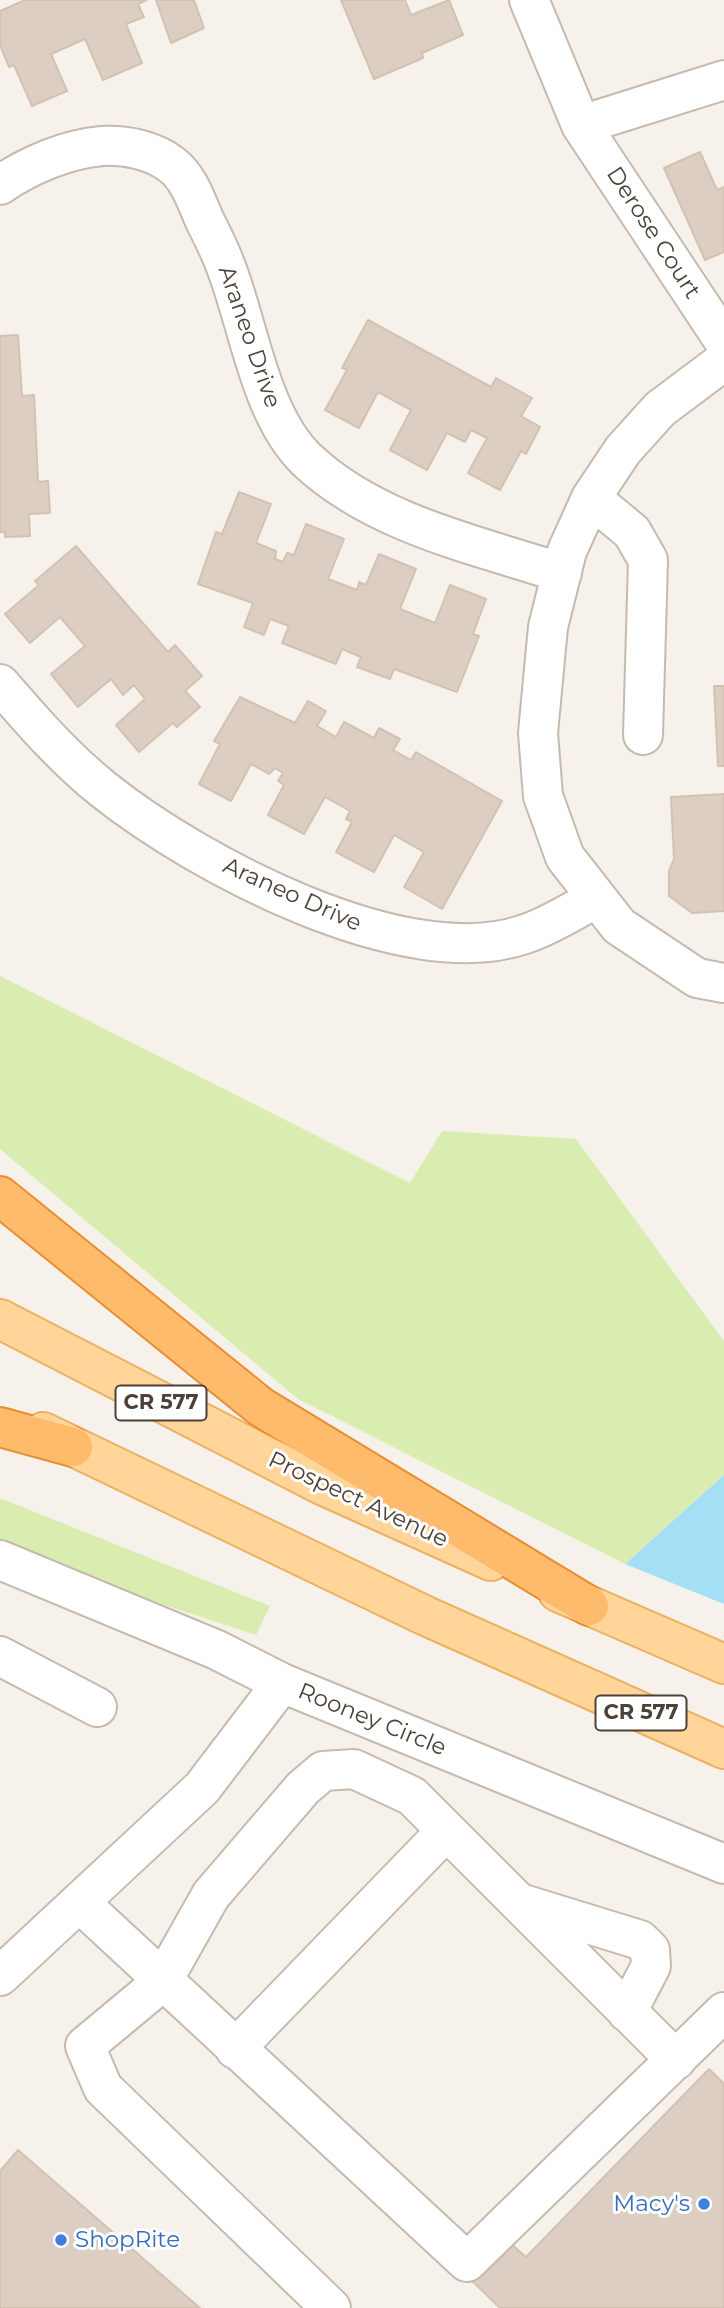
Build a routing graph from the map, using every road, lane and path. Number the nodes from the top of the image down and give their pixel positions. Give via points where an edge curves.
1 (529, 0) edge
2 (724, 79) edge
3 (581, 125) junction
4 (0, 186) edge
5 (724, 341) edge
6 (724, 361) edge
7 (591, 498) junction
8 (562, 573) junction
9 (0, 684) edge
10 (643, 735) dead end
11 (597, 898) junction
12 (724, 983) edge
13 (0, 1196) edge
14 (0, 1319) edge
15 (0, 1412) edge
16 (0, 1427) edge
17 (73, 1447) junction
18 (0, 1560) edge
19 (589, 1606) junction
20 (0, 1656) edge
21 (724, 1664) edge
22 (282, 1683) junction
23 (97, 1707) dead end
24 (724, 1749) edge
25 (446, 1831) junction
26 (724, 1864) edge
27 (517, 1902) junction
28 (80, 1903) junction
29 (0, 1976) edge
30 (162, 1982) junction
31 (627, 2012) junction
32 (717, 2032) edge
33 (235, 2049) junction
34 (676, 2060) junction
35 (331, 2308) edge

1 - 3 street, Derose Court
2 - 3 street
3 - 5 street, Derose Court
4 - 8 street, Araneo Drive via 19,172 84,148 117,145 152,153 174,165 190,187 226,267 276,416 307,459 351,491 407,522
6 - 7 street via 660,409 623,450
7 - 8 street
7 - 10 street via 632,532 648,560
8 - 11 street via 548,627 538,733 543,796 565,858
9 - 11 street, Araneo Drive via 46,737 105,790 186,846 282,894 365,928 422,941 478,942 524,934
11 - 12 street via 619,926 697,978
13 - 19 highway via 261,1407
14 - 19 main road, Prospect Avenue / CR 577 via 322,1485
15 - 17 main road, CR 577
16 - 17 highway
17 - 24 main road, CR 577 via 414,1610
18 - 22 street via 217,1650
19 - 21 main road, Prospect Avenue / CR 577
20 - 23 street
22 - 26 street, Rooney Circle
22 - 28 street, Rooney Circle via 202,1788
25 - 27 street
25 - 30 street via 412,1796 354,1769 323,1771 211,1895
25 - 33 street
27 - 31 street
27 - 31 street via 640,1940 650,1950 650,1966
28 - 29 street, Rooney Circle
28 - 30 street
30 - 33 street
30 - 35 street via 85,2046 103,2088
31 - 34 street
32 - 34 street
33 - 34 street via 467,2262

